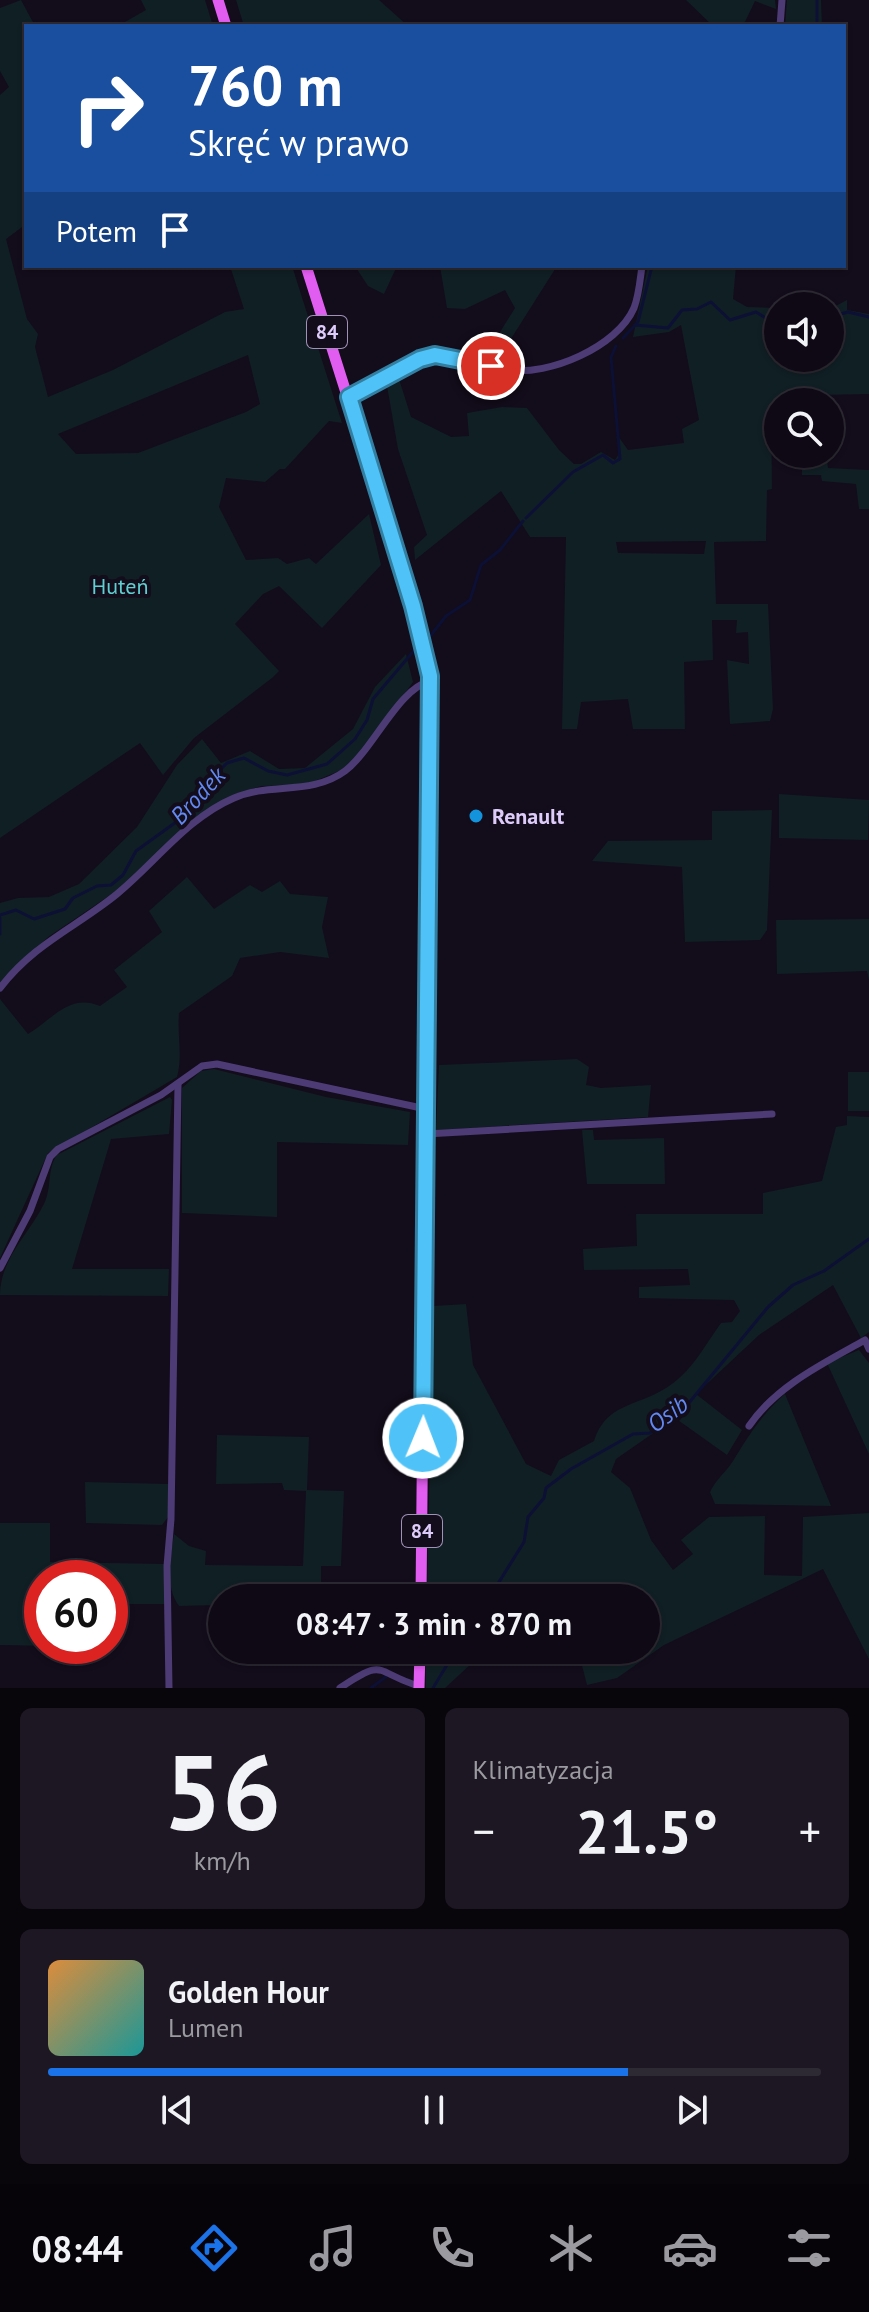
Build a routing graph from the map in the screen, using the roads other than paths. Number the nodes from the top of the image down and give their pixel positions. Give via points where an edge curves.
1 (218, 0) edge
2 (782, 0) edge
3 (225, 24) edge
4 (780, 24) edge
5 (307, 268) edge
6 (642, 268) edge
7 (349, 397) junction
8 (431, 681) junction
9 (0, 988) edge
10 (178, 1085) junction
11 (426, 1109) junction
12 (772, 1114) dead end
13 (426, 1134) junction
14 (0, 1268) edge
15 (867, 1338) edge
16 (869, 1349) edge
17 (749, 1426) dead end
18 (421, 1584) edge
19 (420, 1664) edge
20 (419, 1687) edge
21 (169, 1688) edge
22 (340, 1688) edge

1 - 3 main road
2 - 4 street
5 - 7 main road, 84
6 - 7 street via 634,308 623,325 582,353 529,370 435,355
7 - 8 main road, 84
8 - 9 street via 414,688 367,751 341,774 305,788 259,790 229,800 168,845 120,892 47,940
8 - 11 main road, 84
10 - 11 street via 202,1066 217,1064
10 - 14 street via 50,1157
10 - 21 street
11 - 13 main road, 84
12 - 13 street
13 - 18 main road, 84
15 - 16 street
15 - 17 street via 809,1372 760,1409
19 - 20 main road
20 - 22 street via 386,1669 373,1668

